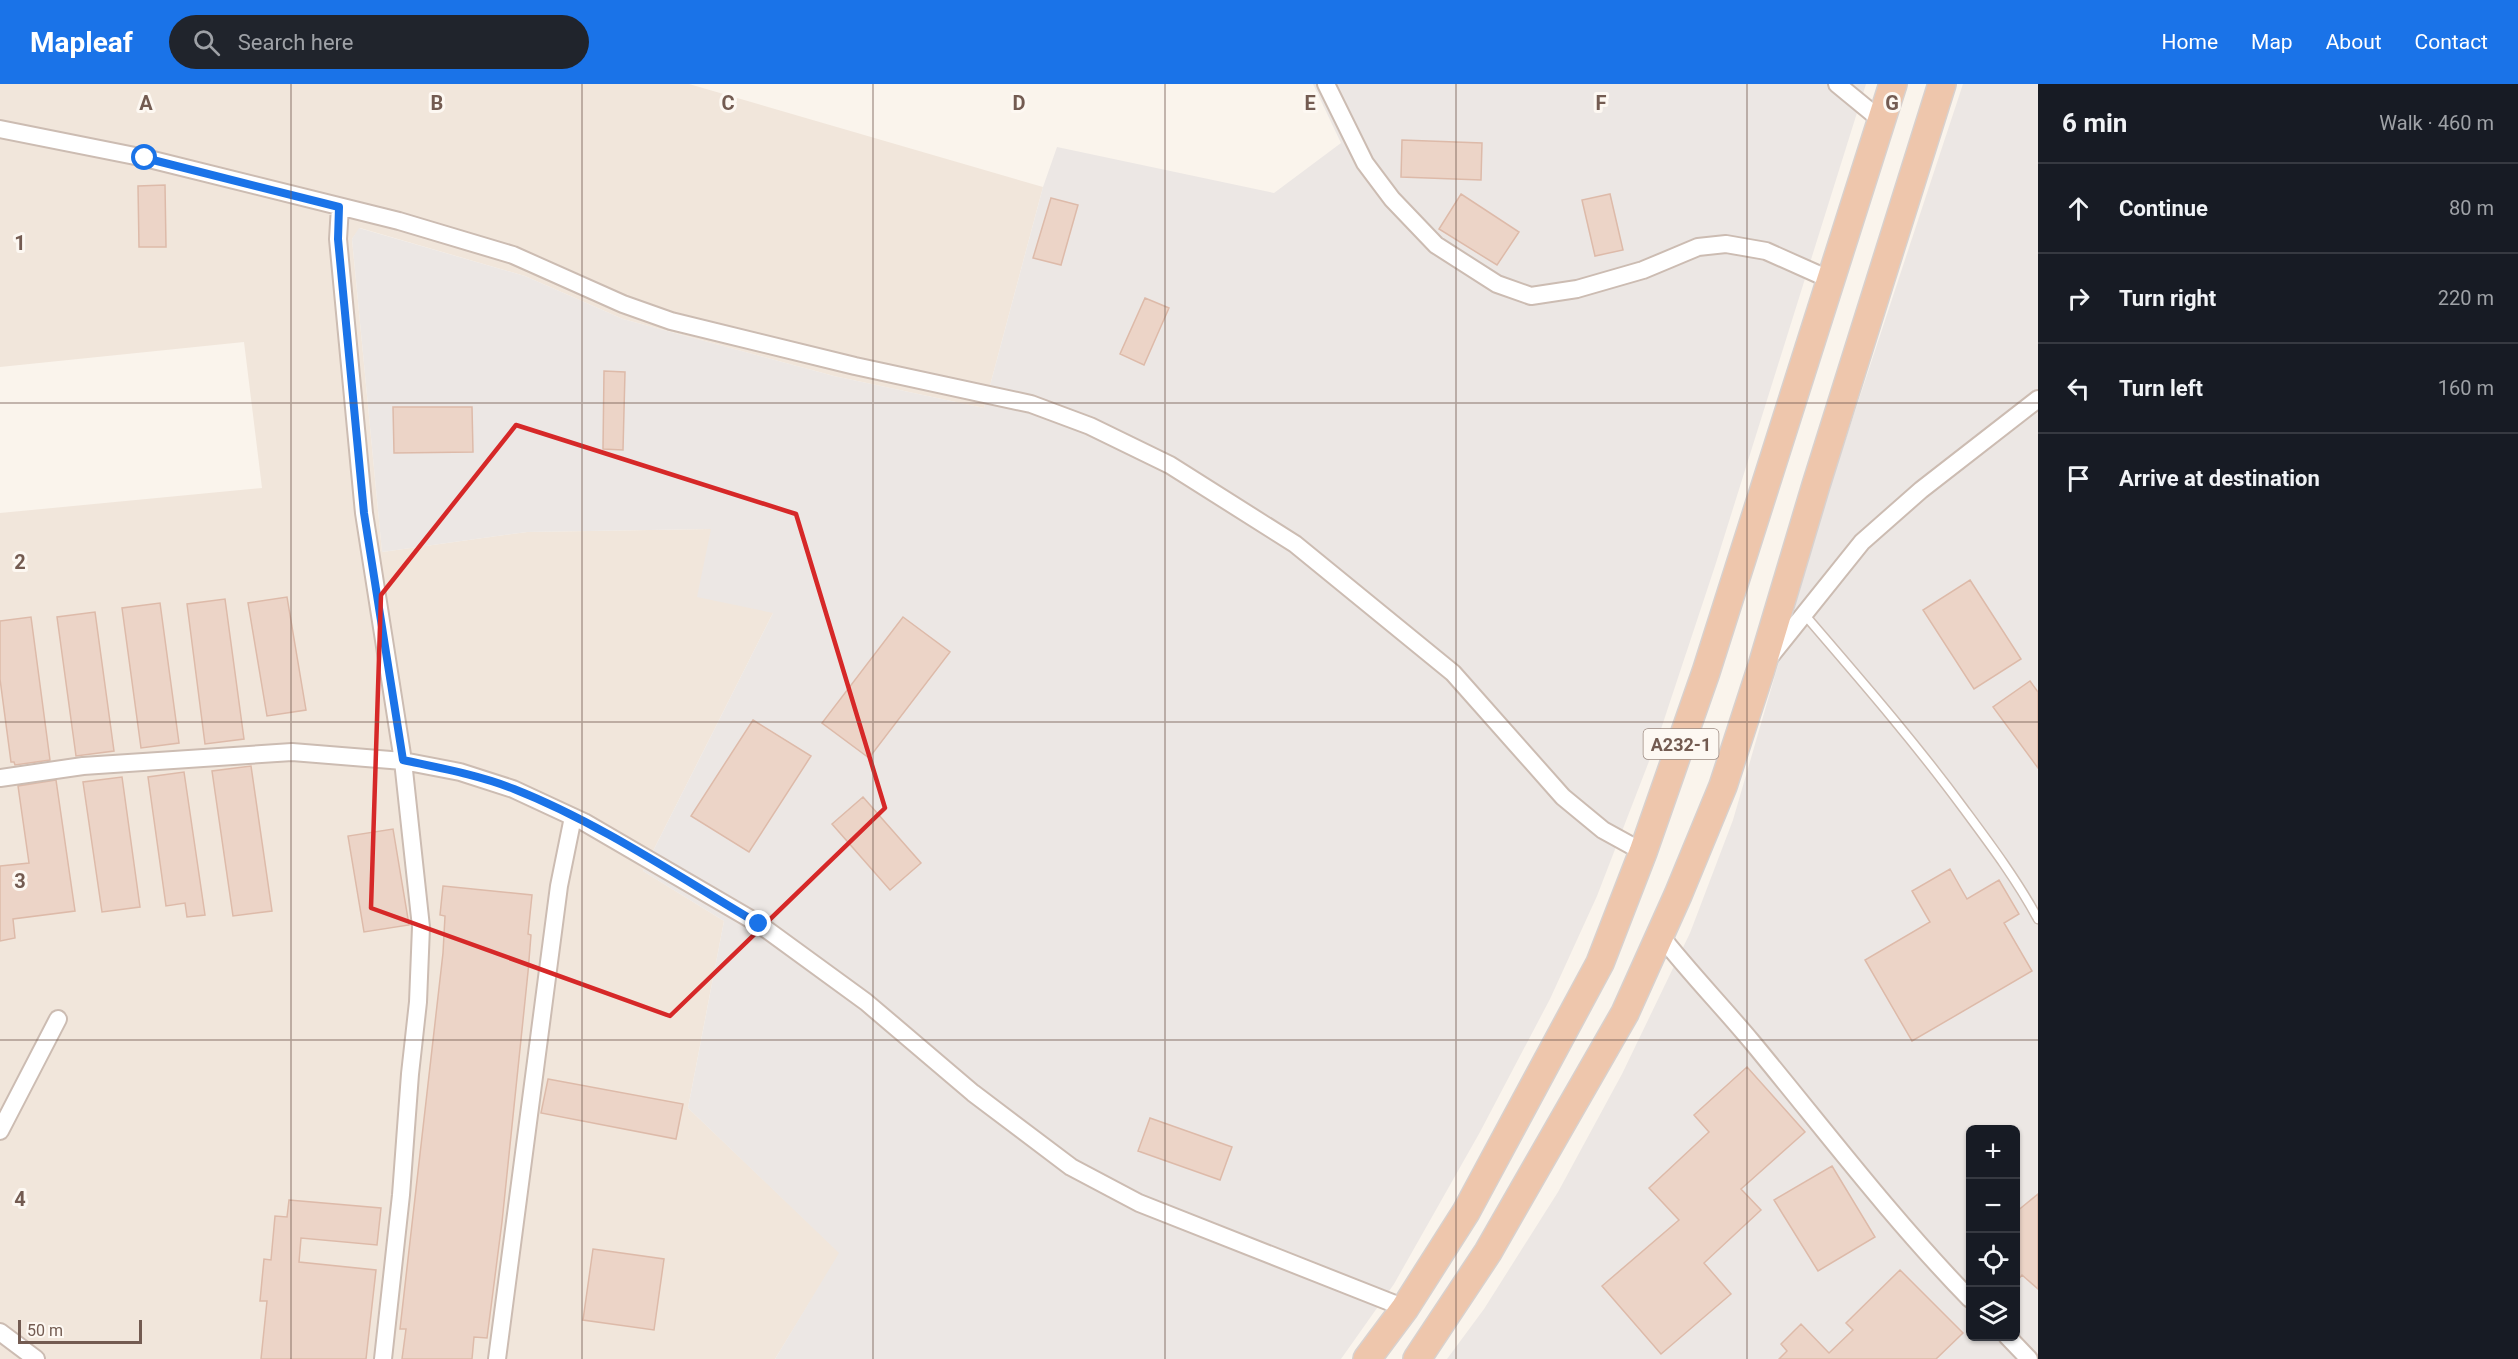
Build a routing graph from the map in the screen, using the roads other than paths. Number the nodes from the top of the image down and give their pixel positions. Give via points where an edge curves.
1 (1326, 84) edge
2 (1837, 84) edge
3 (1893, 84) edge
4 (1942, 84) edge
5 (1882, 121) junction
6 (0, 129) edge
7 (1860, 192) junction
8 (339, 207) junction
9 (1902, 208) junction
10 (1831, 280) junction
11 (2038, 399) edge
12 (1804, 614) junction
13 (1761, 669) junction
14 (403, 760) junction
15 (0, 778) edge
16 (573, 817) junction
17 (1643, 852) junction
18 (2038, 919) edge
19 (1660, 935) junction
20 (58, 1019) dead end
21 (0, 1131) edge
22 (1966, 1294) edge
23 (1405, 1308) junction
24 (0, 1332) edge
25 (2012, 1341) edge
26 (36, 1359) edge
27 (383, 1359) edge
28 (497, 1359) edge
29 (1367, 1359) edge
30 (1418, 1359) edge
31 (2029, 1359) edge

1 - 10 street via 1365,164 1392,199 1436,245 1497,284 1531,296 1578,289 1643,270 1698,247 1726,244 1766,251
2 - 5 street
3 - 5 highway, A232-1
4 - 9 highway, A232-1
5 - 7 highway, A232-1
6 - 8 street via 145,158
7 - 9 highway
7 - 10 highway, A232-1
8 - 14 street via 338,239 364,513
8 - 17 street via 513,255 671,321 1031,404 1090,426 1170,465 1295,544 1392,621 1453,673 1563,797 1603,830
9 - 13 highway, A232-1
10 - 17 highway, A232-1 via 1713,649
11 - 12 street via 1921,490 1862,542
12 - 13 street
12 - 18 lane via 1914,742 1979,829
13 - 19 highway, A232-1 via 1723,786
14 - 15 street via 292,753 83,766
14 - 16 street via 513,789
14 - 27 street via 421,927 418,1002
16 - 23 street via 759,924 866,1002 973,1094 1071,1167 1139,1203
16 - 28 street via 559,886
17 - 23 highway, A232-1 via 1600,963 1466,1212
19 - 22 street
19 - 30 highway, A232-1 via 1624,1013 1561,1126 1488,1252
20 - 21 street
23 - 29 highway, A232-1
24 - 26 street
25 - 31 street

